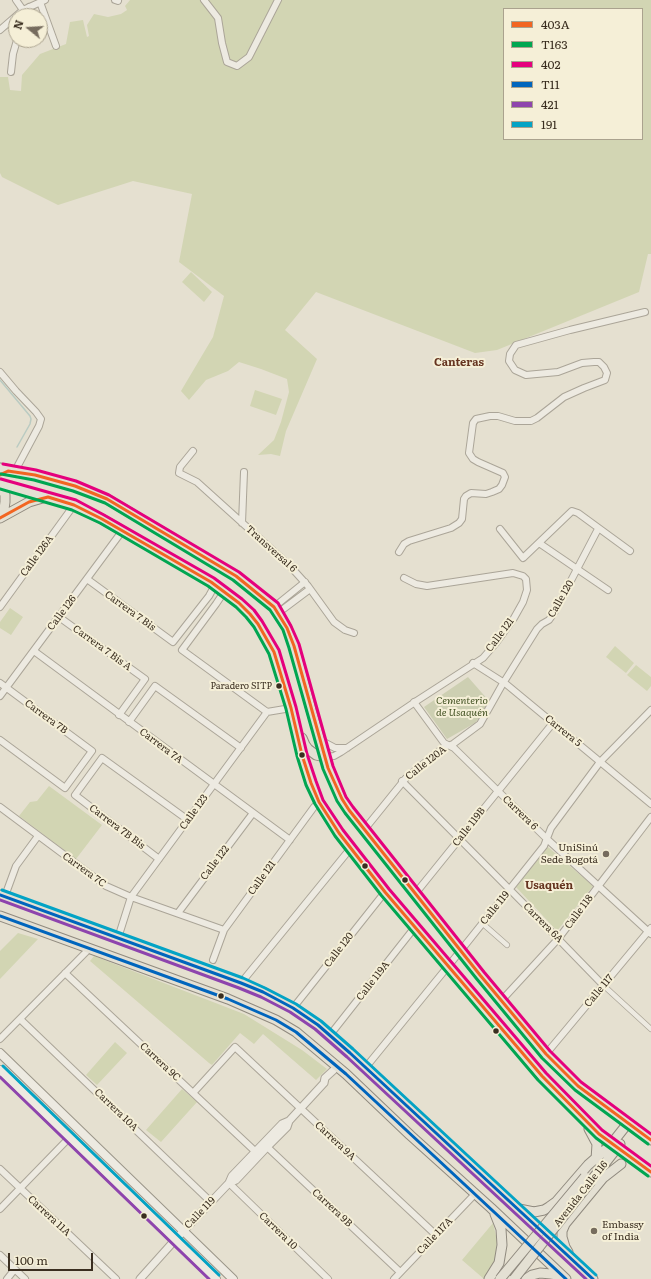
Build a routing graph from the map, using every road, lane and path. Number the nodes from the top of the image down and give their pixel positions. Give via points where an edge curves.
1 (204, 0) edge
2 (278, 0) edge
3 (42, 1) edge
4 (29, 7) edge
5 (8, 23) edge
6 (0, 30) edge
7 (56, 46) dead end
8 (14, 48) edge
9 (12, 72) dead end
10 (646, 312) dead end
11 (0, 372) edge
12 (193, 452) dead end
13 (6, 471) edge
14 (244, 472) dead end
15 (0, 484) edge
16 (48, 497) junction
17 (74, 505) junction
18 (0, 517) edge
19 (242, 523) junction
20 (500, 529) dead end
21 (598, 529) junction
22 (123, 530) junction
23 (539, 543) junction
24 (630, 551) dead end
25 (399, 552) dead end
26 (578, 569) junction
27 (404, 578) dead end
28 (87, 579) junction
29 (305, 582) junction
30 (215, 585) junction
31 (310, 589) junction
32 (608, 590) dead end
33 (224, 592) junction
34 (0, 607) edge
35 (276, 610) junction
36 (59, 617) junction
37 (354, 633) dead end
38 (34, 651) junction
39 (473, 663) junction
40 (0, 683) edge
41 (504, 683) junction
42 (6, 688) junction
43 (286, 691) junction
44 (0, 696) edge
45 (414, 702) junction
46 (291, 708) junction
47 (651, 710) edge
48 (267, 712) junction
49 (119, 714) junction
50 (129, 722) junction
51 (553, 723) junction
52 (0, 740) edge
53 (320, 740) junction
54 (449, 745) junction
55 (241, 748) junction
56 (347, 748) junction
57 (325, 757) junction
58 (600, 762) junction
59 (402, 781) junction
60 (214, 785) junction
61 (498, 792) junction
62 (319, 802) junction
63 (651, 804) edge
64 (0, 807) edge
65 (253, 813) junction
66 (651, 817) edge
67 (188, 820) junction
68 (364, 830) junction
69 (38, 836) junction
70 (460, 839) junction
71 (547, 839) junction
72 (290, 840) junction
73 (350, 849) junction
74 (159, 859) junction
75 (598, 886) junction
76 (510, 889) junction
77 (385, 892) junction
78 (415, 894) junction
79 (2, 895) edge
80 (131, 897) junction
81 (178, 913) junction
82 (0, 916) edge
83 (482, 924) junction
84 (416, 927) junction
85 (224, 930) junction
86 (650, 932) edge
87 (118, 938) junction
88 (558, 939) junction
89 (507, 945) dead end
90 (90, 948) junction
91 (461, 950) junction
92 (213, 960) dead end
93 (449, 966) junction
94 (65, 973) junction
95 (241, 983) junction
96 (603, 985) junction
97 (501, 1001) junction
98 (293, 1008) junction
99 (20, 1019) junction
100 (651, 1029) edge
101 (330, 1035) junction
102 (0, 1039) edge
103 (0, 1053) edge
104 (546, 1054) junction
105 (366, 1067) junction
106 (338, 1068) junction
107 (0, 1070) edge
108 (193, 1093) junction
109 (300, 1108) junction
110 (578, 1113) junction
111 (630, 1125) junction
112 (70, 1137) junction
113 (651, 1140) edge
114 (265, 1145) junction
115 (614, 1146) junction
116 (257, 1153) junction
117 (638, 1163) junction
118 (595, 1164) junction
119 (621, 1164) junction
120 (0, 1169) edge
121 (651, 1172) edge
122 (588, 1179) junction
123 (229, 1183) junction
124 (20, 1188) junction
125 (475, 1194) junction
126 (211, 1202) junction
127 (491, 1208) junction
128 (0, 1209) edge
129 (518, 1209) junction
130 (183, 1231) junction
131 (436, 1235) junction
132 (175, 1240) junction
133 (0, 1254) edge
134 (573, 1260) junction
135 (15, 1269) junction
136 (400, 1272) junction
137 (564, 1278) edge
138 (7, 1279) edge
139 (25, 1279) edge
140 (116, 1279) edge
141 (140, 1279) edge
142 (216, 1279) edge
143 (233, 1279) edge
144 (328, 1279) edge
145 (394, 1279) edge
146 (489, 1279) edge
147 (500, 1279) edge
148 (514, 1279) edge
149 (526, 1279) edge
150 (593, 1279) edge

1 - 2 street via 218,18 227,62 237,66 249,57
3 - 4 street
3 - 7 street
5 - 6 street
8 - 9 street
10 - 25 street via 516,346 510,354 509,361 515,370 526,375 558,372 582,363 599,362 604,367 605,380 564,397 531,421 515,421 498,416 476,419 473,423 469,453 478,462 503,473 505,477 502,485 499,489 486,494 471,493 466,496 459,523 409,541
11 - 13 street via 36,412 41,422
12 - 19 street, Transversal 6 via 180,467 179,473 196,482
13 - 35 main road via 75,486 107,499 236,576
14 - 19 street
15 - 16 main road
15 - 18 main road via 5,502
16 - 17 main road
16 - 18 main road via 29,502
17 - 22 main road
17 - 34 street, Calle 126A
19 - 29 street, Transversal 6 via 289,564
20 - 23 street via 524,558
21 - 23 street via 572,511
21 - 24 street
21 - 26 street, Calle 120
22 - 28 street, Calle 126
22 - 30 main road
23 - 26 street
26 - 32 street
26 - 41 street, Calle 120 via 554,613 536,629
27 - 39 street, Calle 121 via 427,586 513,573 526,579 527,593 514,618 483,658
28 - 30 street, Carrera 7 Bis via 173,642
28 - 36 street, Calle 126
29 - 31 street, Transversal 6
29 - 35 street
30 - 33 main road
31 - 35 street
31 - 37 street, Transversal 6 via 334,622
33 - 43 main road via 250,614 265,634 274,652
33 - 48 street via 182,650
35 - 53 main road via 294,646
36 - 38 street, Calle 126
36 - 49 street, Carrera 7 Bis A via 145,679
38 - 42 street, Calle 126
38 - 49 street, Carrera 7A
39 - 41 street, Carrera 5
39 - 45 street, Calle 121
40 - 42 street, Carrera 7B
41 - 51 street, Carrera 5
41 - 54 street, Calle 120A via 480,724
42 - 44 street, Calle 126
42 - 52 street, Carrera 7B via 92,751 65,788
43 - 46 main road
43 - 57 main road via 304,745 312,752
45 - 54 street, Carrera 6 via 444,743
45 - 56 street, Calle 121
46 - 48 street
46 - 62 main road via 302,755
47 - 58 street, Calle 119
48 - 55 street, Calle 123
49 - 50 street, Carrera 7A
50 - 55 street via 155,686
50 - 60 street, Carrera 7A
51 - 58 street, Carrera 5
51 - 61 street, Calle 119B
53 - 56 street via 335,748
53 - 57 main road
54 - 59 street, Calle 120A
54 - 61 street, Carrera 6
55 - 60 street, Calle 123
56 - 57 street, Calle 121 via 334,756
57 - 68 main road via 342,799
58 - 63 street, Carrera 5
58 - 71 street, Calle 119 via 551,828
59 - 68 street, Calle 120A
59 - 70 street, Carrera 6A
60 - 65 street, Carrera 7A
60 - 67 street, Calle 123
61 - 70 street, Calle 119B
61 - 71 street, Carrera 6
62 - 72 street, Calle 121
62 - 73 main road
64 - 69 street, Carrera 7C
65 - 72 street, Carrera 7A
65 - 81 street, Calle 122
66 - 75 street, Calle 118
67 - 74 street, Calle 123
67 - 74 street, Carrera 7B Bis via 102,758 75,795
68 - 78 main road
69 - 79 street via 16,866
69 - 80 street, Carrera 7C via 106,886
70 - 76 street, Carrera 6A
70 - 78 street, Calle 119B
71 - 75 street, Carrera 6
71 - 76 street, Calle 119
72 - 85 street, Calle 121
73 - 77 main road
73 - 95 street
74 - 80 street, Calle 123
75 - 86 street, Carrera 6
75 - 88 street, Calle 118
76 - 83 street, Calle 119
76 - 88 street, Carrera 6A
77 - 84 main road
77 - 98 street, Calle 120
78 - 91 main road
79 - 87 main road
80 - 81 street, Carrera 7C
80 - 87 street, Calle 123
81 - 85 street, Carrera 7C
82 - 90 main road
83 - 89 street
83 - 91 street, Calle 119
84 - 93 main road
84 - 101 street, Calle 119A
85 - 92 street, Calle 121
86 - 96 street, Calle 117
87 - 95 main road
88 - 96 street, Carrera 6A
88 - 97 street, Calle 118
90 - 94 street
90 - 106 main road via 228,999 271,1018 296,1032
91 - 93 street, Calle 119
91 - 97 main road
93 - 105 street, Calle 119
93 - 110 main road via 534,1067
94 - 99 street
94 - 108 street, Carrera 9C
95 - 98 main road
96 - 100 street, Carrera 6A
96 - 104 street, Calle 117
97 - 104 main road
98 - 101 main road
99 - 102 street
99 - 126 street, Carrera 10A
101 - 105 main road
103 - 130 main road
104 - 111 main road via 578,1086
105 - 129 main road
106 - 109 street, Calle 119 via 325,1078 324,1083
106 - 125 main road
107 - 112 main road
108 - 109 street, Carrera 9A via 235,1047
108 - 116 street, Carrera 9C
109 - 114 street, Calle 119 via 289,1121 282,1124
109 - 131 street, Carrera 9A
110 - 115 main road
110 - 118 main road via 596,1141 598,1148
111 - 113 main road
111 - 115 main road, Avenida Calle 116
112 - 124 street
112 - 132 main road
114 - 116 street, Calle 119
114 - 136 street, Carrera 9B
115 - 117 main road
115 - 118 main road
115 - 118 main road, Avenida Calle 116
116 - 123 street, Calle 119 via 232,1176
117 - 119 main road
117 - 121 main road
118 - 119 main road
118 - 122 main road, Avenida Calle 116
118 - 129 main road via 556,1202 544,1210 534,1212
119 - 134 main road via 603,1178 565,1224 562,1232 564,1243
120 - 124 street, Carrera 11A
122 - 147 main road, Avenida Calle 116, bridge
122 - 148 main road, Avenida Calle 116, bridge
123 - 126 street, Calle 119
123 - 144 street, Carrera 10
124 - 128 street
124 - 140 street, Carrera 11A
125 - 127 main road
125 - 131 street, Calle 117A
126 - 130 street, Calle 119
127 - 137 main road
127 - 146 main road via 500,1229 502,1245 499,1263
129 - 134 main road
130 - 132 street, Calle 119
130 - 143 main road
131 - 136 street, Calle 117A
132 - 141 street, Calle 119
132 - 142 main road
133 - 135 street
134 - 150 main road
135 - 138 street
135 - 139 street
136 - 145 street, Calle 117A
137 - 149 main road via 540,1273

